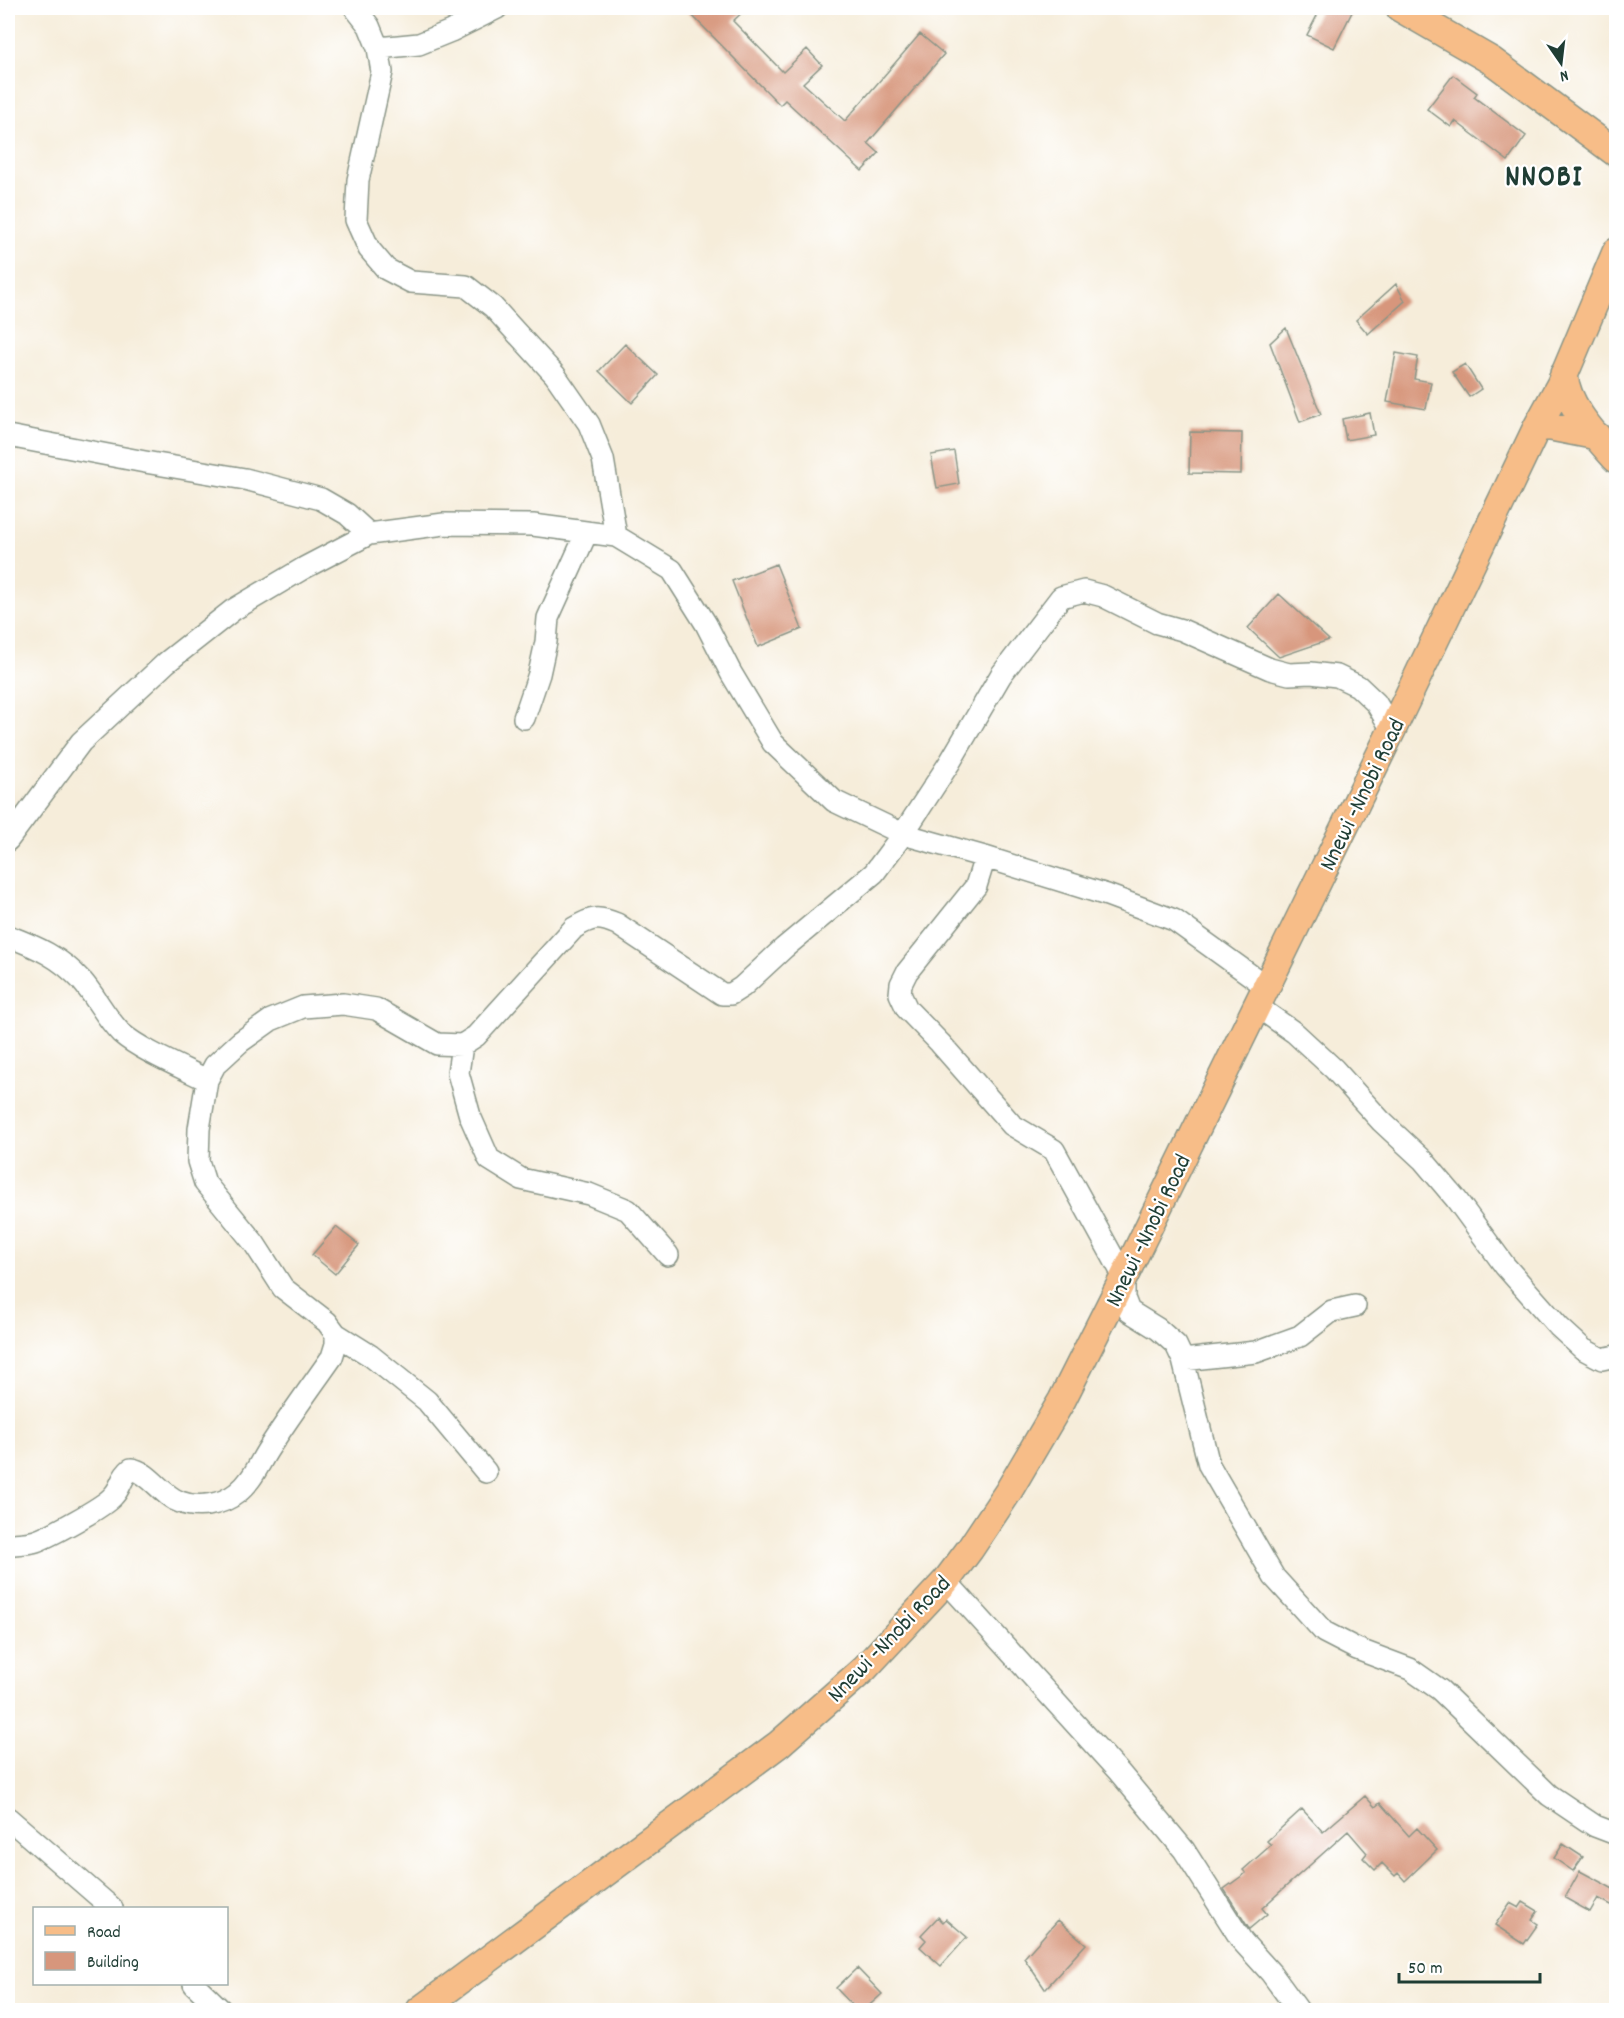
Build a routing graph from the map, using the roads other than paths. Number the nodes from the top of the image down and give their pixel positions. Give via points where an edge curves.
1 (355, 8) edge
2 (497, 8) edge
3 (1400, 8) edge
4 (378, 48) junction
5 (1617, 153) edge
6 (1617, 252) edge
7 (1564, 374) junction
8 (1537, 427) junction
9 (8, 436) edge
10 (1597, 436) junction
11 (1617, 459) edge
12 (587, 532) junction
13 (369, 534) junction
14 (616, 536) junction
15 (524, 718) dead end
16 (1392, 730) junction
17 (903, 834) junction
18 (8, 840) edge
19 (985, 857) junction
20 (8, 936) edge
21 (1263, 997) junction
22 (462, 1045) junction
23 (207, 1080) junction
24 (668, 1255) dead end
25 (1124, 1277) junction
26 (1355, 1306) dead end
27 (336, 1334) junction
28 (1617, 1356) edge
29 (1183, 1360) junction
30 (486, 1472) dead end
31 (8, 1545) edge
32 (946, 1581) junction
33 (8, 1818) edge
34 (1617, 1834) edge
35 (111, 1907) edge
36 (196, 1985) edge
37 (221, 2010) edge
38 (420, 2010) edge
39 (1298, 2010) edge

1 - 4 street via 369,26
2 - 4 street via 419,44
3 - 5 main road via 1491,61
4 - 14 street via 382,72 358,180 356,220 369,249 386,269 411,282 466,286 493,307 555,375 589,424 603,459
6 - 7 main road, Nnewi -Nnobi Road
7 - 8 main road, Nnewi -Nnobi Road
7 - 10 main road via 1568,392
8 - 10 main road
8 - 16 main road, Nnewi -Nnobi Road
9 - 13 street via 244,478 321,499 347,514
10 - 11 main road
12 - 13 street via 533,525 444,524
12 - 14 street
12 - 15 street via 548,618 539,674
13 - 18 street via 233,610 167,662 81,742
14 - 17 street via 672,570 773,743 834,801
16 - 17 street via 1376,703 1358,686 1337,676 1270,669 1084,591 1061,597 1001,675
16 - 21 main road, Nnewi -Nnobi Road
17 - 19 street
17 - 22 street via 874,873 731,994 722,994 617,924 602,918 588,920 574,928 477,1036
19 - 21 street via 1174,920
19 - 25 street via 976,886 911,965 900,994 907,1010 1012,1125 1054,1150
20 - 23 street via 37,947 64,964 122,1033
21 - 25 main road, Nnewi -Nnobi Road
21 - 28 street via 1423,1160 1505,1266 1559,1327 1583,1349 1602,1359
22 - 23 street via 437,1044 376,1009 343,1004 303,1007 271,1020 240,1042 215,1065
22 - 24 street via 458,1073 470,1116 489,1159 521,1179 589,1194 628,1210
23 - 27 street via 198,1161 205,1183 254,1243 283,1288 327,1322
25 - 29 street via 1124,1298 1130,1311 1176,1345
25 - 32 main road, Nnewi -Nnobi Road via 1062,1400 1008,1492
26 - 29 street via 1332,1311 1300,1336 1256,1352
27 - 30 street via 371,1356 427,1401
27 - 31 street via 332,1357 238,1492 222,1502 202,1506 180,1502 131,1470 123,1476 111,1499 74,1522 35,1541
29 - 34 street via 1209,1465 1274,1577 1324,1632 1410,1669 1440,1690 1549,1795 1595,1826
32 - 38 main road, Nnewi -Nnobi Road via 864,1669 779,1744
32 - 39 street via 1177,1841 1242,1941
33 - 35 street
36 - 37 street

